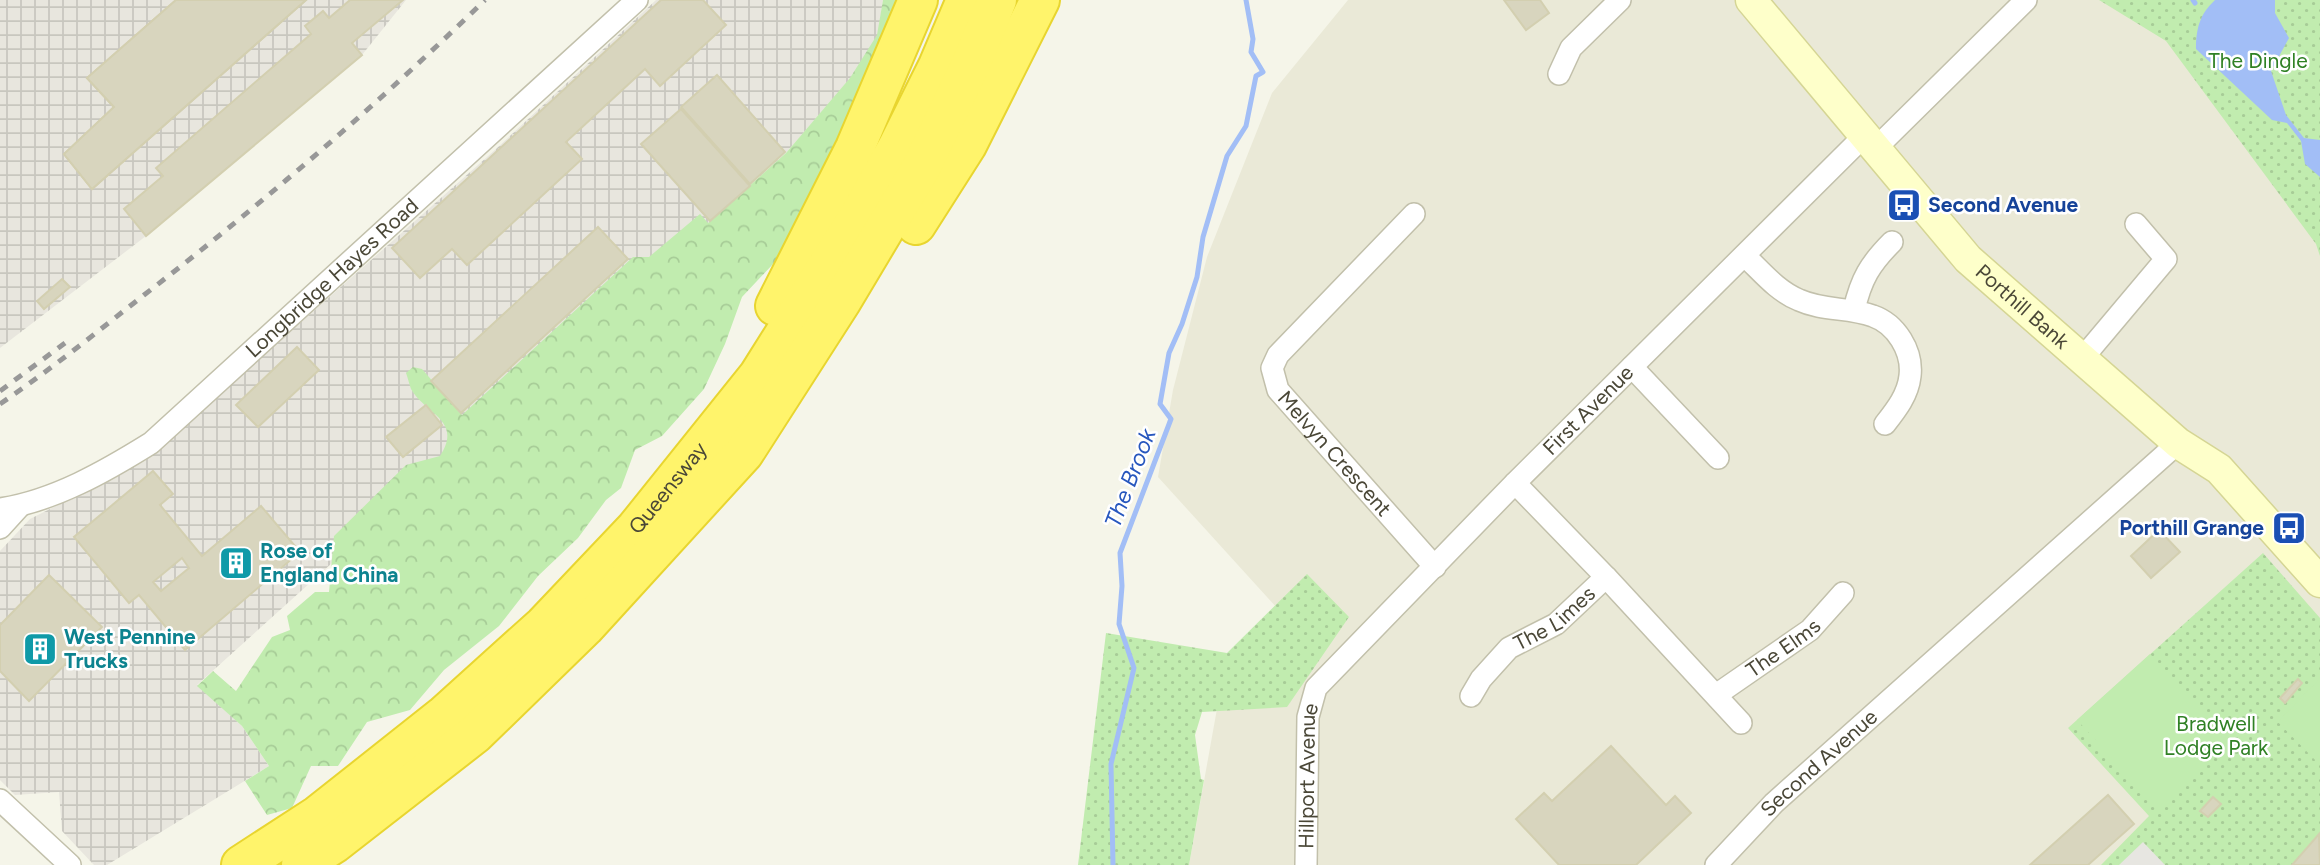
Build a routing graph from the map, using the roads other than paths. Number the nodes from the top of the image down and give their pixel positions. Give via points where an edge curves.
1 (637, 0) edge
2 (918, 0) edge
3 (966, 0) edge
4 (997, 0) edge
5 (1040, 0) edge
6 (1620, 0) edge
7 (1751, 0) edge
8 (2026, 0) edge
9 (1559, 74) dead end
10 (1870, 143) junction
11 (1414, 214) dead end
12 (2136, 224) dead end
13 (1892, 242) dead end
14 (1745, 256) junction
15 (1854, 310) junction
16 (2081, 360) junction
17 (1632, 367) junction
18 (1885, 424) dead end
19 (2178, 443) junction
20 (744, 453) junction
21 (1718, 458) dead end
22 (1515, 483) junction
23 (10, 507) edge
24 (0, 528) edge
25 (636, 528) junction
26 (1435, 567) junction
27 (1606, 577) junction
28 (2320, 582) edge
29 (1843, 593) dead end
30 (1316, 688) joint
31 (1716, 695) junction
32 (1471, 696) dead end
33 (1741, 723) dead end
34 (0, 800) edge
35 (69, 865) edge
36 (241, 865) edge
37 (301, 865) edge
38 (1306, 865) edge
39 (1716, 865) edge

1 - 23 street, Longbridge Hayes Road via 151,443 44,498
2 - 25 highway via 855,148 777,303
3 - 25 highway, Queensway via 938,66 860,214 758,376
4 - 20 highway, Queensway via 920,168
5 - 20 highway via 967,145 877,287
6 - 9 street via 1571,48
7 - 10 main road, Porthill Bank
8 - 10 street, First Avenue
10 - 14 street, First Avenue
10 - 16 main road, Porthill Bank via 1968,259
11 - 26 street, Melvyn Crescent via 1278,355 1272,368 1278,390
12 - 16 street via 2166,259
13 - 15 street via 1863,277
14 - 15 street via 1783,292 1801,302
14 - 17 street, First Avenue
15 - 18 street via 1890,325 1909,358 1905,394
16 - 19 main road, Porthill Bank
17 - 21 street
17 - 22 street, First Avenue
19 - 28 main road, Porthill Bank via 2219,469
19 - 39 street, Second Avenue via 1774,803
20 - 37 highway, Queensway via 585,627 475,734
22 - 26 street, First Avenue
22 - 27 street, The Limes
23 - 24 street
25 - 36 highway, Queensway via 544,625 443,716 318,815
26 - 30 street, First Avenue
27 - 31 street
27 - 32 street, The Limes via 1556,624 1509,648
29 - 31 street, The Elms via 1810,630
30 - 38 street, Hillport Avenue via 1308,717
31 - 33 street
34 - 35 street

